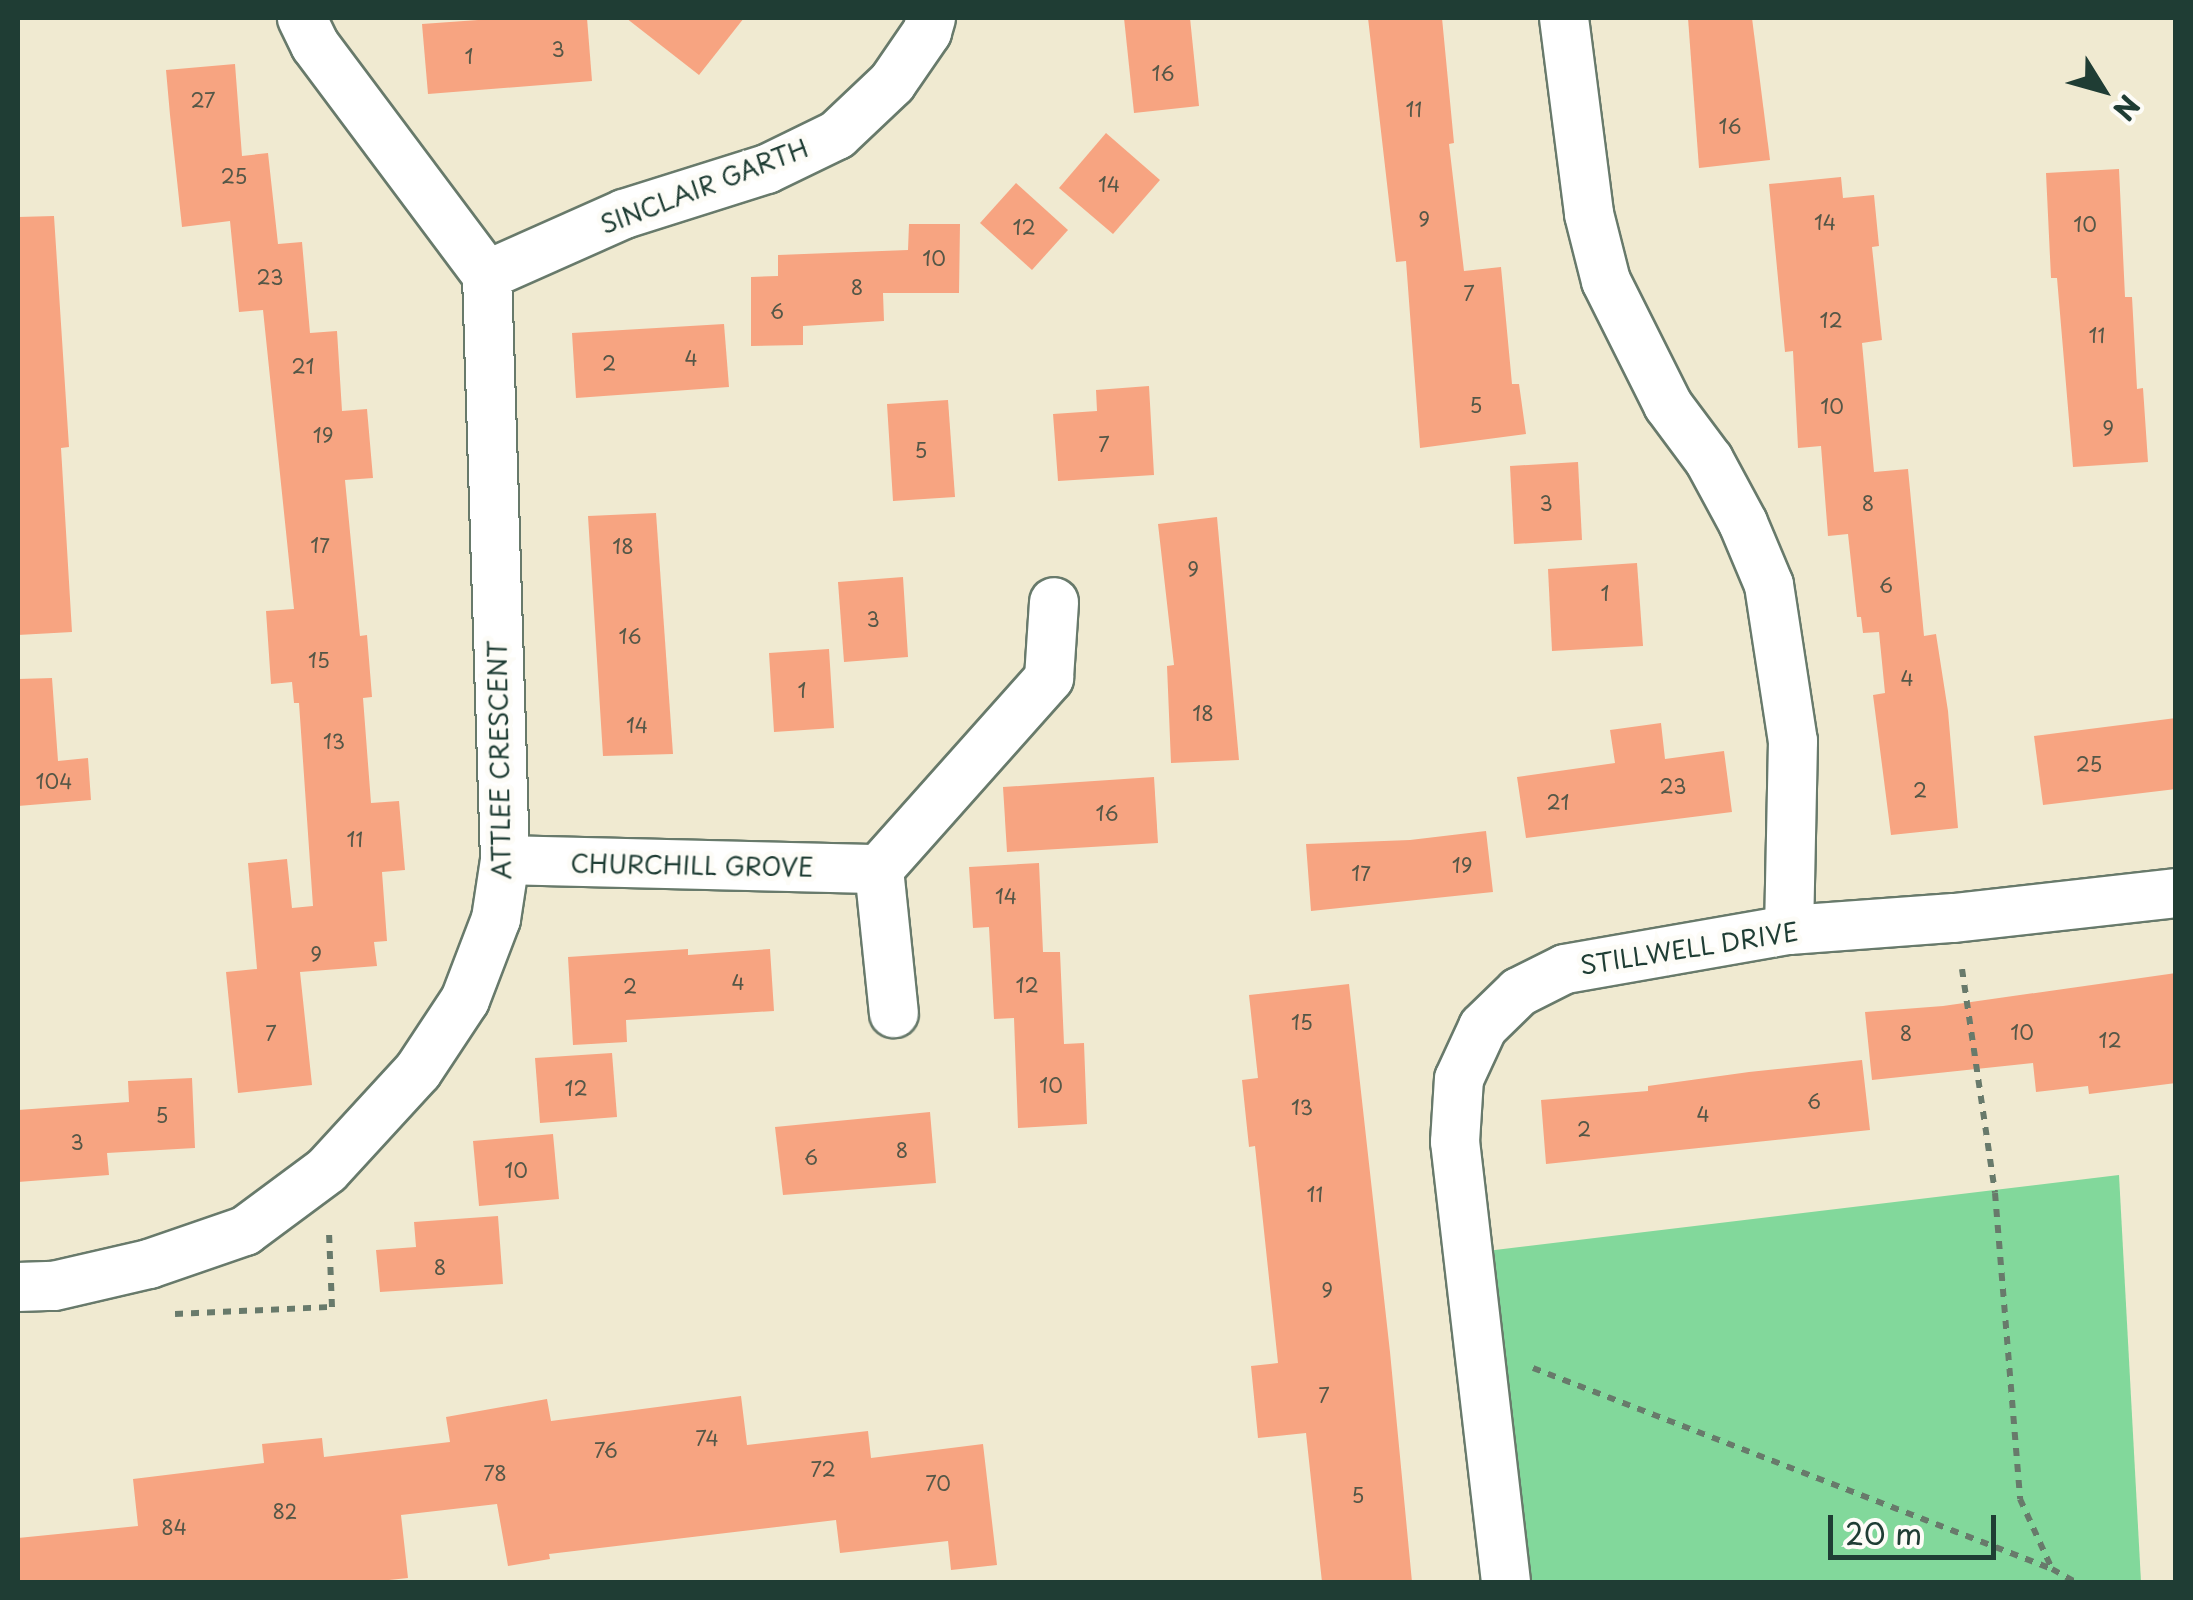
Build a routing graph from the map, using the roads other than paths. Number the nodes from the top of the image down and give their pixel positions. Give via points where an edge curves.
1 (302, 18) edge
2 (931, 18) edge
3 (1564, 18) edge
4 (487, 275) junction
5 (1054, 602) dead end
6 (504, 860) junction
7 (880, 869) junction
8 (2176, 893) edge
9 (1789, 930) junction
10 (894, 1013) dead end
11 (18, 1288) edge
12 (1506, 1582) edge

1 - 4 street via 315,45
2 - 4 street, SINCLAIR GARTH via 892,84 837,135 767,169 624,214
3 - 9 street via 1589,214 1606,281 1668,405 1709,460 1743,523 1768,586 1793,741
4 - 6 street, ATTLEE CRESCENT
5 - 7 street via 1049,678
6 - 7 street, CHURCHILL GROVE
6 - 11 street, ATTLEE CRESCENT via 496,919 465,1000 418,1072 328,1170 245,1231 149,1264
7 - 10 street
8 - 9 street, STILLWELL DRIVE
9 - 12 street, STILLWELL DRIVE via 1565,969 1519,992 1483,1028 1459,1080 1455,1142

